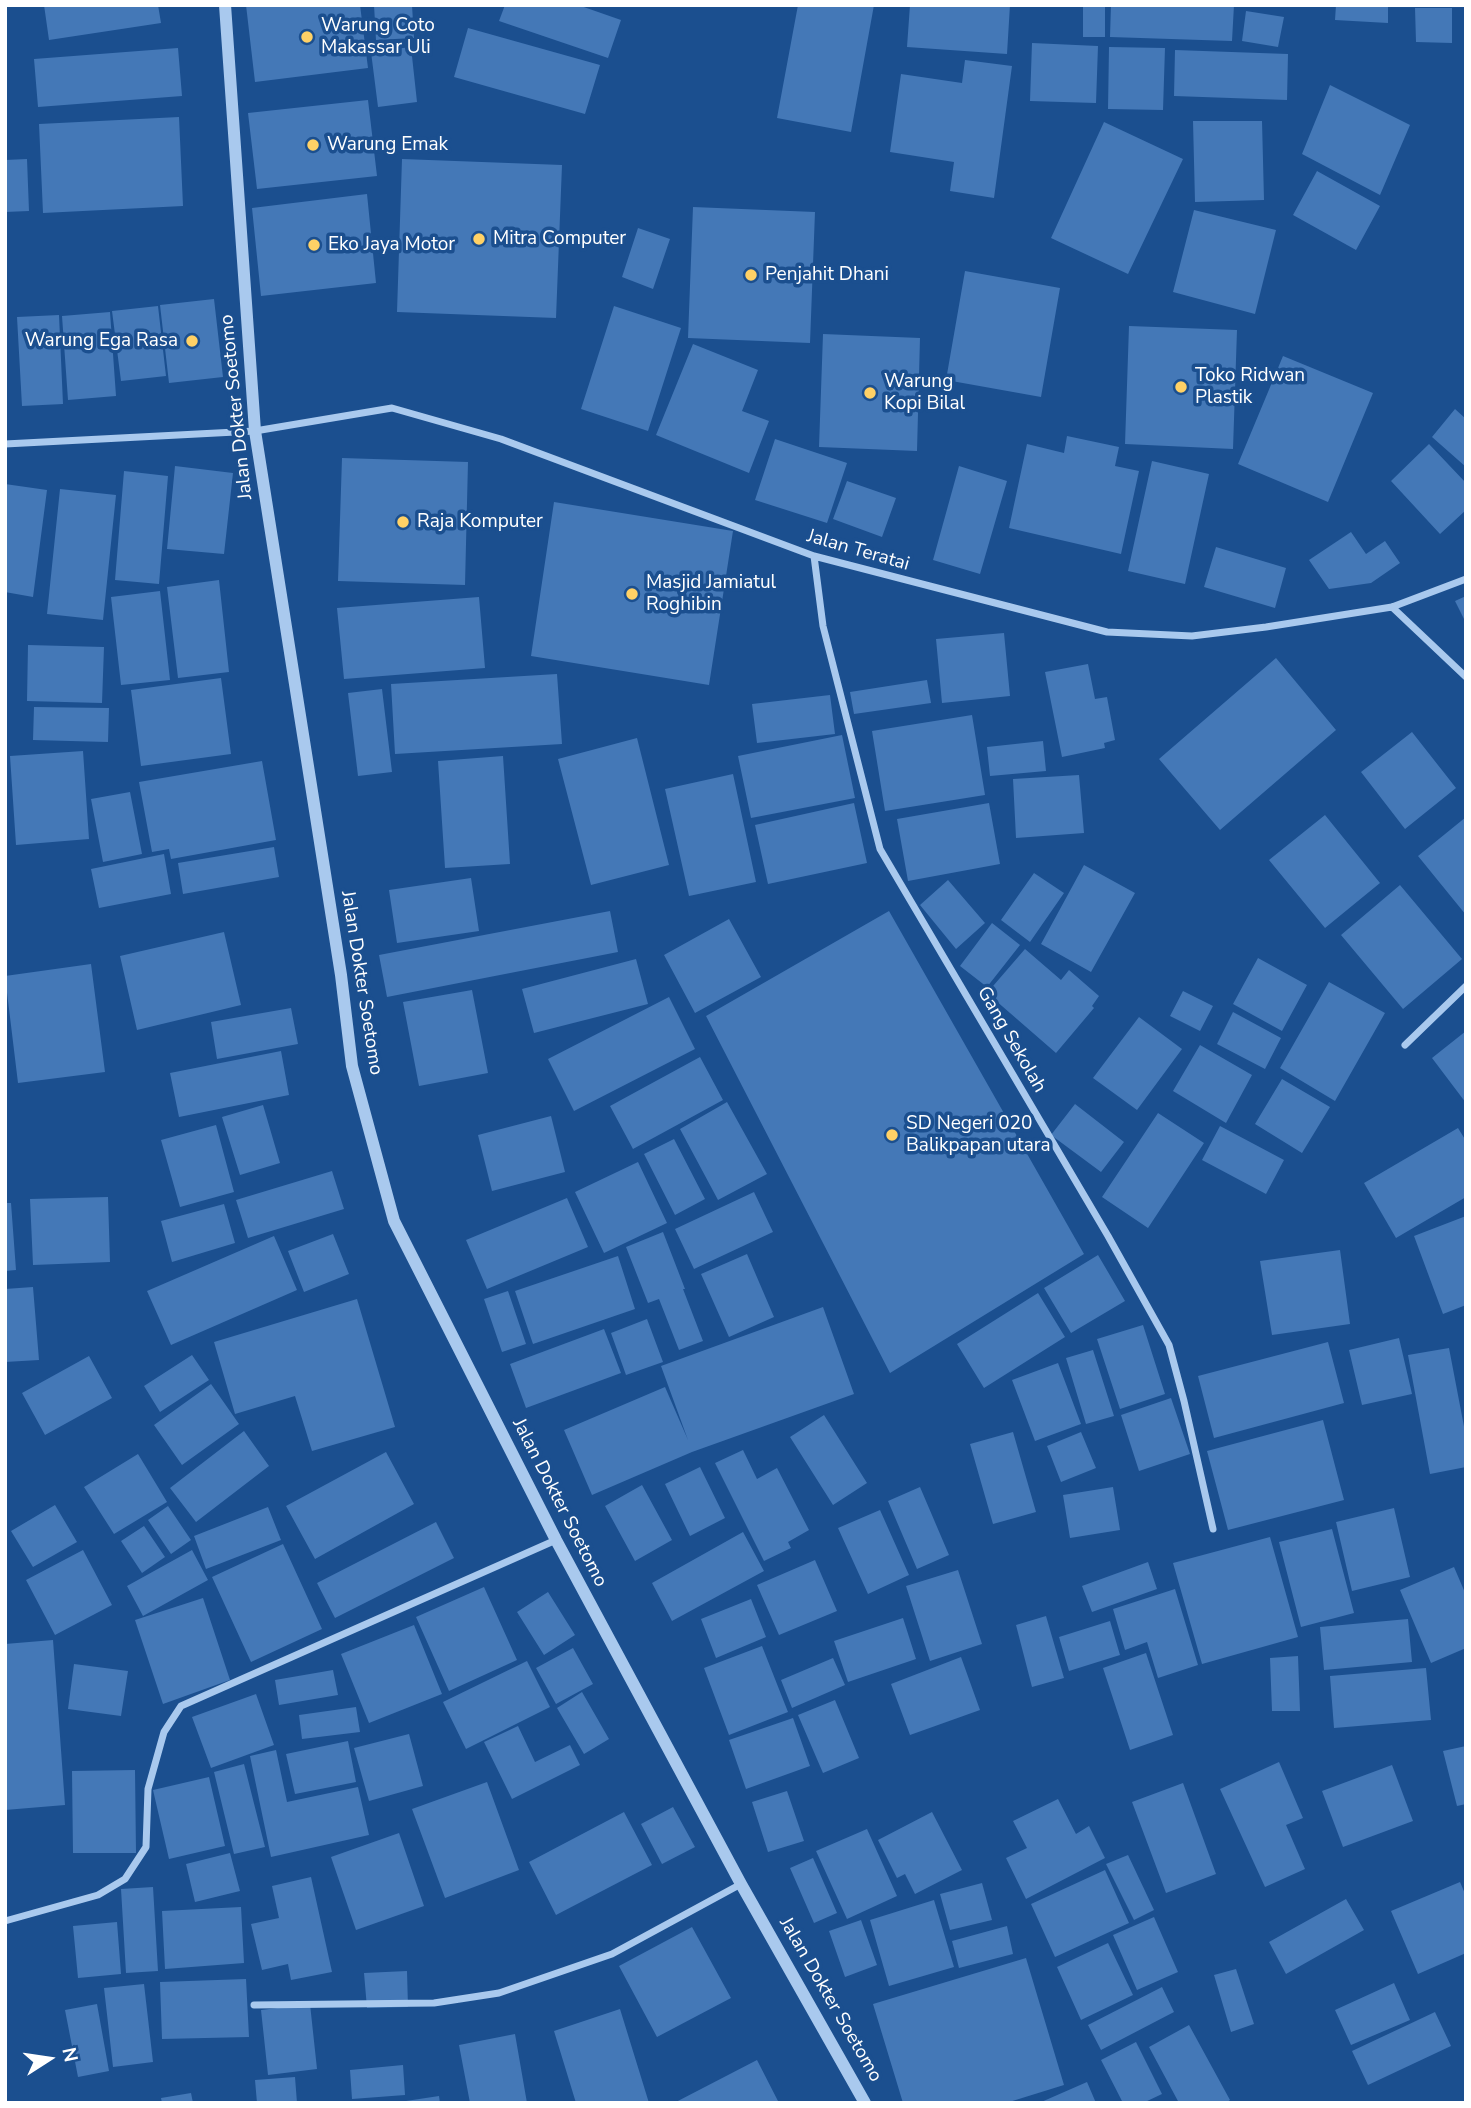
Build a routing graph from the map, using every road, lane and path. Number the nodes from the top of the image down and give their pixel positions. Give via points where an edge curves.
1 (225, 5) edge
2 (255, 431) junction
3 (5, 444) edge
4 (814, 556) junction
5 (1466, 579) edge
6 (1392, 607) junction
7 (1466, 677) edge
8 (1466, 986) edge
9 (1405, 1045) dead end
10 (1213, 1529) dead end
11 (556, 1539) junction
12 (741, 1884) junction
13 (5, 1921) edge
14 (254, 2005) dead end
15 (865, 2103) edge

1 - 2 street, Jalan Dokter Soetomo
2 - 3 street, Jalan Teratai
2 - 4 street, Jalan Teratai via 392,408 501,439
2 - 11 street, Jalan Dokter Soetomo via 352,1066 394,1221
4 - 6 street, Jalan Teratai via 1107,632 1192,636
4 - 10 street, Gang Sekolah via 824,626 880,849 1169,1345
5 - 6 street, Jalan Teratai
6 - 7 street
8 - 9 street
11 - 12 street, Jalan Dokter Soetomo
11 - 13 street via 181,1706 164,1732 148,1789 146,1847 125,1879 98,1895
12 - 14 street via 612,1954 499,1993 434,2003
12 - 15 street, Jalan Dokter Soetomo

